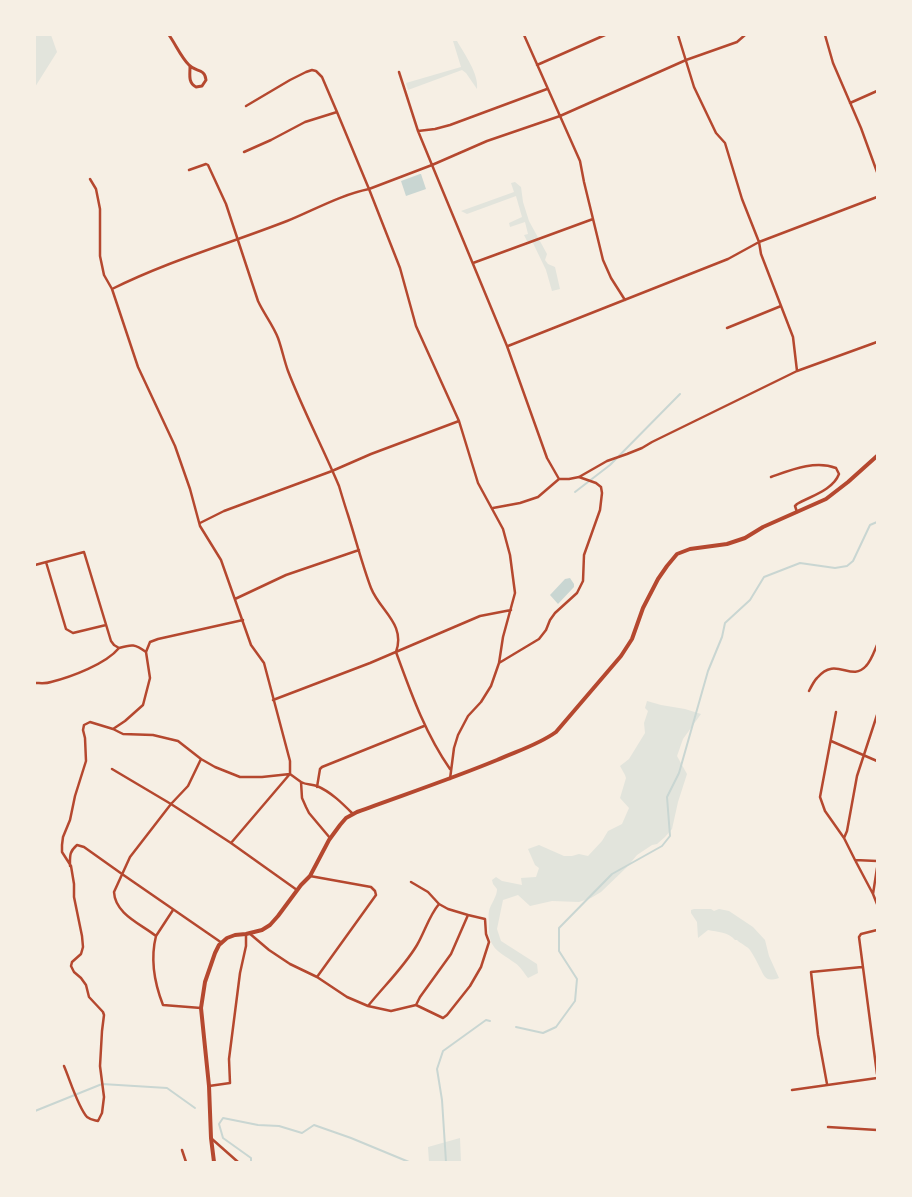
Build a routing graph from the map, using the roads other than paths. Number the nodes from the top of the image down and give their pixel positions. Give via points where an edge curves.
1 (169, 35) edge
2 (524, 35) edge
3 (605, 35) edge
4 (678, 35) edge
5 (745, 35) edge
6 (825, 35) edge
7 (686, 60) junction
8 (537, 64) junction
9 (190, 67) junction
10 (400, 72) dead end
11 (547, 89) junction
12 (877, 91) edge
13 (850, 103) junction
14 (246, 106) dead end
15 (337, 112) junction
16 (560, 116) junction
17 (418, 131) junction
18 (244, 152) dead end
19 (432, 165) junction
20 (189, 170) dead end
21 (877, 172) edge
22 (90, 179) dead end
23 (368, 190) junction
24 (877, 197) edge
25 (593, 219) junction
26 (238, 240) junction
27 (759, 242) junction
28 (472, 263) junction
29 (112, 289) junction
30 (625, 300) junction
31 (781, 306) junction
32 (727, 328) dead end
33 (877, 342) edge
34 (507, 346) junction
35 (798, 371) junction
36 (459, 421) junction
37 (877, 456) edge
38 (332, 471) junction
39 (771, 477) dead end
40 (579, 478) junction
41 (559, 479) junction
42 (493, 508) junction
43 (797, 512) junction
44 (199, 523) junction
45 (358, 550) junction
46 (46, 562) junction
47 (35, 565) edge
48 (235, 599) junction
49 (510, 610) junction
50 (242, 620) junction
51 (106, 625) junction
52 (877, 645) edge
53 (119, 648) junction
54 (146, 652) junction
55 (396, 652) junction
56 (499, 663) junction
57 (35, 683) edge
58 (809, 691) dead end
59 (273, 700) junction
60 (836, 712) dead end
61 (877, 715) edge
62 (424, 726) junction
63 (113, 729) junction
64 (831, 740) junction
65 (864, 756) junction
66 (201, 759) junction
67 (877, 761) edge
68 (112, 769) dead end
69 (451, 770) junction
70 (290, 774) junction
71 (450, 779) junction
72 (301, 782) junction
73 (317, 786) junction
74 (172, 804) junction
75 (353, 814) junction
76 (330, 838) junction
77 (844, 838) junction
78 (231, 843) junction
79 (855, 860) junction
80 (877, 862) edge
81 (70, 866) junction
82 (877, 868) edge
83 (122, 874) junction
84 (310, 876) junction
85 (411, 882) dead end
86 (297, 890) junction
87 (873, 894) junction
88 (439, 904) junction
89 (877, 904) edge
90 (173, 909) junction
91 (468, 915) junction
92 (877, 930) edge
93 (248, 934) junction
94 (156, 936) junction
95 (222, 943) junction
96 (862, 966) junction
97 (317, 977) junction
98 (416, 1005) junction
99 (368, 1006) junction
100 (201, 1008) junction
101 (64, 1066) dead end
102 (877, 1076) edge
103 (827, 1084) junction
104 (209, 1086) junction
105 (792, 1090) dead end
106 (828, 1127) dead end
107 (877, 1130) edge
108 (211, 1138) junction
109 (182, 1150) dead end
110 (186, 1162) edge
111 (214, 1162) edge
112 (238, 1162) edge

1 - 9 street
2 - 8 street
3 - 8 street
4 - 7 street
5 - 7 street via 737,42
6 - 13 street
7 - 16 street
7 - 27 street via 698,95 724,143
8 - 11 street
9 - 9 street via 191,83 196,87 202,86 205,75
10 - 17 street
11 - 16 street
11 - 17 street via 450,125
12 - 13 street
13 - 21 street
14 - 15 street via 312,70 322,77
15 - 18 street via 305,122
15 - 23 street
16 - 19 street via 487,141
16 - 25 street via 580,160
17 - 19 street
19 - 23 street
19 - 28 street
20 - 26 street via 208,165
22 - 29 street via 96,189 100,209 100,256 104,275
23 - 26 street
23 - 36 street via 400,268 416,326
24 - 27 street
25 - 28 street
25 - 30 street via 603,260
26 - 29 street via 161,267
26 - 38 street via 258,302 278,338 288,372
27 - 30 street via 728,259
27 - 31 street
28 - 34 street
29 - 44 street via 138,367 175,446
30 - 34 street
31 - 32 street
31 - 35 street via 792,337
33 - 35 street
34 - 41 street via 547,458
35 - 40 street via 642,448 607,461
36 - 38 street
36 - 42 street via 478,483
37 - 43 main road via 835,494
38 - 44 street
38 - 45 street
39 - 43 street via 803,466 836,468 837,480 825,490 796,504
40 - 41 street
40 - 56 street via 596,483 602,493 600,510 584,554 583,581 577,593 555,613 539,639
41 - 42 street via 538,497
42 - 49 street via 510,555 514,593
43 - 71 main road via 745,538 677,554 658,579 632,639 621,656 556,732
44 - 48 street via 222,560
45 - 48 street via 286,575
45 - 55 street via 373,592 397,630
46 - 47 street
46 - 51 street via 66,629 73,633
46 - 51 street via 84,552
48 - 50 street
49 - 55 street via 480,616
49 - 56 street
50 - 54 street via 158,639 150,642
50 - 59 street via 251,645 264,663
51 - 53 street via 111,640
52 - 58 street via 866,666 852,672 838,668 824,671
53 - 54 street via 130,644
53 - 57 street via 106,660 79,672 49,683
54 - 63 street via 150,678 143,705
55 - 59 street
55 - 62 street
56 - 69 street via 482,702 468,716 458,735
59 - 70 street via 290,761
60 - 64 street
61 - 65 street
62 - 69 street
62 - 73 street via 322,767
63 - 66 street via 123,734 178,740
63 - 81 street via 90,722 84,726 86,761 63,837 62,852
64 - 65 street
64 - 77 street via 820,797 825,811
65 - 67 street
65 - 77 street
66 - 70 street via 240,777
66 - 74 street via 188,786
68 - 74 street
69 - 71 street
70 - 72 street
70 - 78 street
71 - 75 main road
72 - 73 street
72 - 76 street via 302,798 309,813
73 - 75 street
74 - 78 street
74 - 83 street via 130,857
75 - 76 main road
76 - 84 main road
77 - 79 street
78 - 86 street
79 - 80 street
79 - 87 street
81 - 83 street via 72,849 77,845
81 - 101 street via 83,947 70,966 104,1015 100,1066 104,1096 98,1120 87,1117
82 - 87 street
83 - 90 street
83 - 94 street via 114,898 132,920
84 - 86 main road
84 - 97 street via 372,887 376,895
85 - 88 street via 428,892
86 - 93 main road via 270,925
87 - 89 street
88 - 91 street
88 - 99 street via 406,961
90 - 94 street
90 - 95 street
91 - 98 street via 451,954
91 - 98 street via 484,919 488,942 481,967 470,986 443,1018
92 - 96 street via 859,937
93 - 95 main road via 227,938
93 - 97 street via 290,964
93 - 104 street via 229,1059 230,1083
94 - 100 street via 153,967 163,1005
95 - 100 main road via 204,982
96 - 102 street
96 - 103 street via 811,972
97 - 99 street via 347,997
98 - 99 street via 392,1011
100 - 104 main road
102 - 103 street
103 - 105 street
104 - 108 main road
106 - 107 street
108 - 111 main road
108 - 112 street
109 - 110 street

